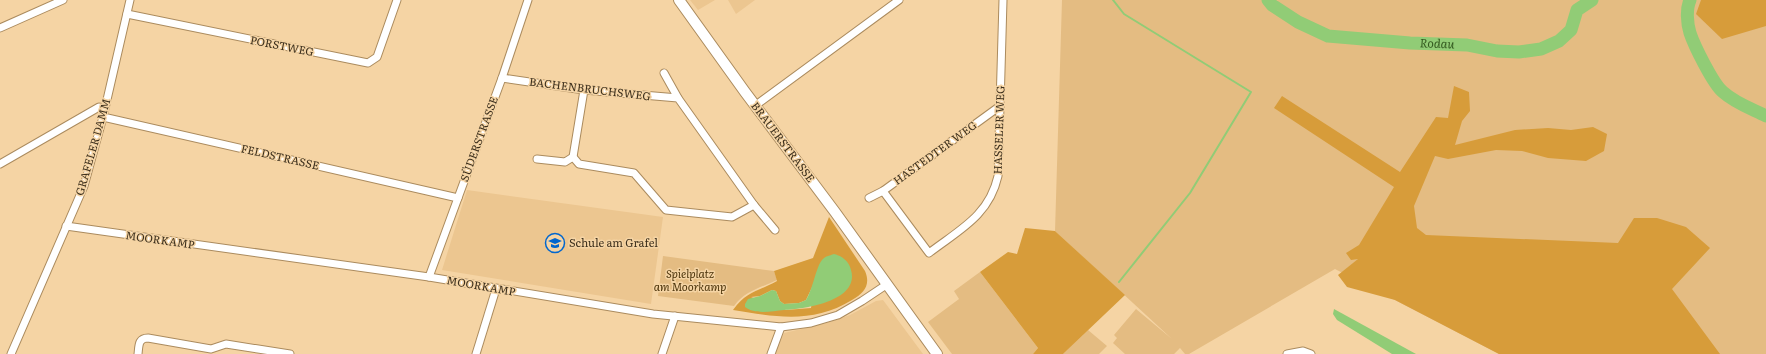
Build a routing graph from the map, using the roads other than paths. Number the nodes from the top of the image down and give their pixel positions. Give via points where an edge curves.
1 (44, 0) edge
2 (63, 0) edge
3 (130, 0) edge
4 (397, 0) edge
5 (528, 0) edge
6 (679, 0) edge
7 (899, 0) edge
8 (1003, 0) edge
9 (47, 8) junction
10 (127, 14) junction
11 (0, 28) edge
12 (664, 73) dead end
13 (502, 78) junction
14 (584, 90) junction
15 (678, 98) junction
16 (756, 106) junction
17 (1000, 106) junction
18 (104, 108) junction
19 (103, 117) junction
20 (573, 157) junction
21 (537, 159) dead end
22 (0, 164) edge
23 (883, 191) junction
24 (458, 198) junction
25 (869, 198) dead end
26 (754, 205) junction
27 (66, 226) junction
28 (775, 230) dead end
29 (429, 277) junction
30 (886, 285) junction
31 (496, 289) junction
32 (675, 316) junction
33 (781, 327) junction
34 (11, 354) edge
35 (138, 354) edge
36 (287, 354) edge
37 (476, 354) edge
38 (662, 354) edge
39 (771, 354) edge
40 (937, 354) edge
41 (1287, 354) edge
42 (1311, 354) edge

1 - 9 street
2 - 9 street
3 - 10 street, GRAFELER DAMM
4 - 10 street, PORSTWEG via 377,57 368,63
5 - 13 street, SÜDERSTRASSE
6 - 16 main road, BRAUERSTRASSE
7 - 16 street
8 - 17 street, HASSELER WEG
9 - 11 street
10 - 18 street, GRAFELER DAMM
12 - 15 street
13 - 14 street, BACHENBRUCHSWEG
13 - 24 street, SÜDERSTRASSE
14 - 15 street, BACHENBRUCHSWEG
14 - 20 street
15 - 26 street
16 - 30 main road, BRAUERSTRASSE
17 - 23 street, HASTEDTER WEG
17 - 23 street, HASSELER WEG via 998,176 995,190 980,214 929,253
18 - 19 street, GRAFELER DAMM
18 - 22 street via 99,107
19 - 24 street, FELDSTRASSE
19 - 27 street, GRAFELER DAMM via 84,186
20 - 21 street via 565,162
20 - 26 street via 579,164 634,173 666,210 732,217
23 - 25 street, HASTEDTER WEG
24 - 29 street, SÜDERSTRASSE
26 - 28 street
27 - 29 street, MOORKAMP
27 - 34 street, GRAFELER DAMM
29 - 31 street, MOORKAMP
30 - 33 street, MOORKAMP via 838,315 811,323
30 - 40 main road, BRAUERSTRASSE
31 - 32 street, MOORKAMP
31 - 37 street
32 - 33 street, MOORKAMP
32 - 38 street
33 - 39 street
35 - 36 street via 140,342 148,338 211,349 226,344
41 - 42 street

